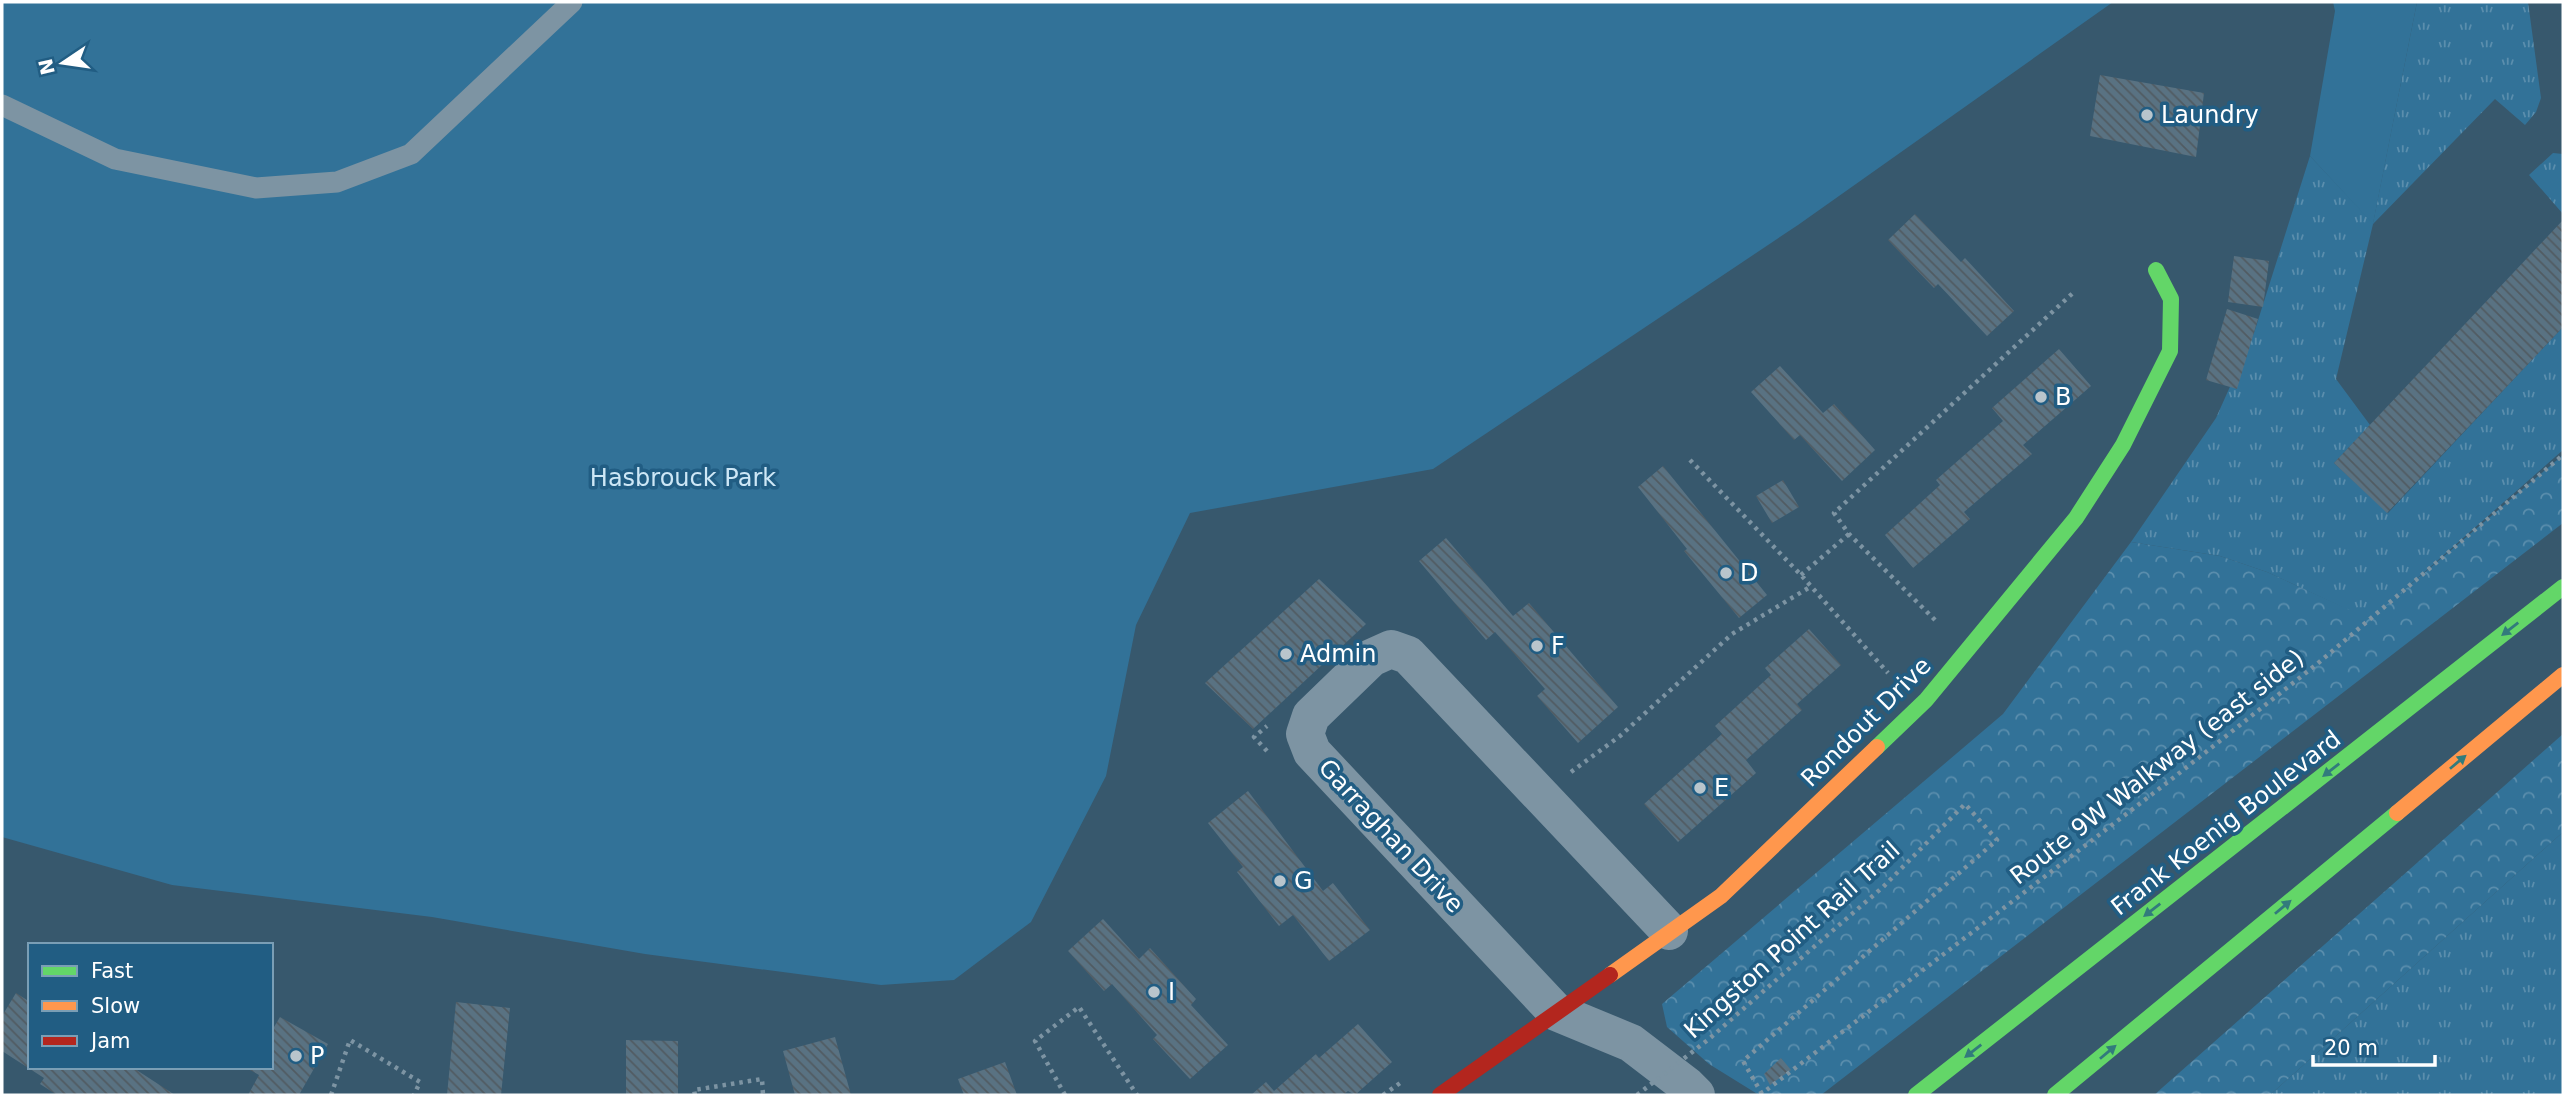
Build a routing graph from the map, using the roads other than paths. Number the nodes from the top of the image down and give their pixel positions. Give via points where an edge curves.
1 (572, 2) edge
2 (2, 105) edge
3 (2156, 270) dead end
4 (2563, 587) edge
5 (2563, 675) edge
6 (1670, 931) junction
7 (1556, 1012) junction
8 (1440, 1095) edge
9 (1696, 1095) edge
10 (1916, 1095) edge
11 (2055, 1095) edge

1 - 2 lane via 411,154 337,182 256,188 115,159
3 - 6 main road, Rondout Drive via 2171,299 2170,351 2123,445 2076,518 1926,700 1721,896
4 -> 10 main road, Frank Koenig Boulevard
11 -> 5 main road
6 - 7 main road, Rondout Drive
6 - 7 street, Garraghan Drive via 1408,655 1391,649 1371,658 1311,716 1305,734 1312,752
7 - 8 main road, Rondout Drive
7 - 9 street, Garraghan Drive via 1631,1043

